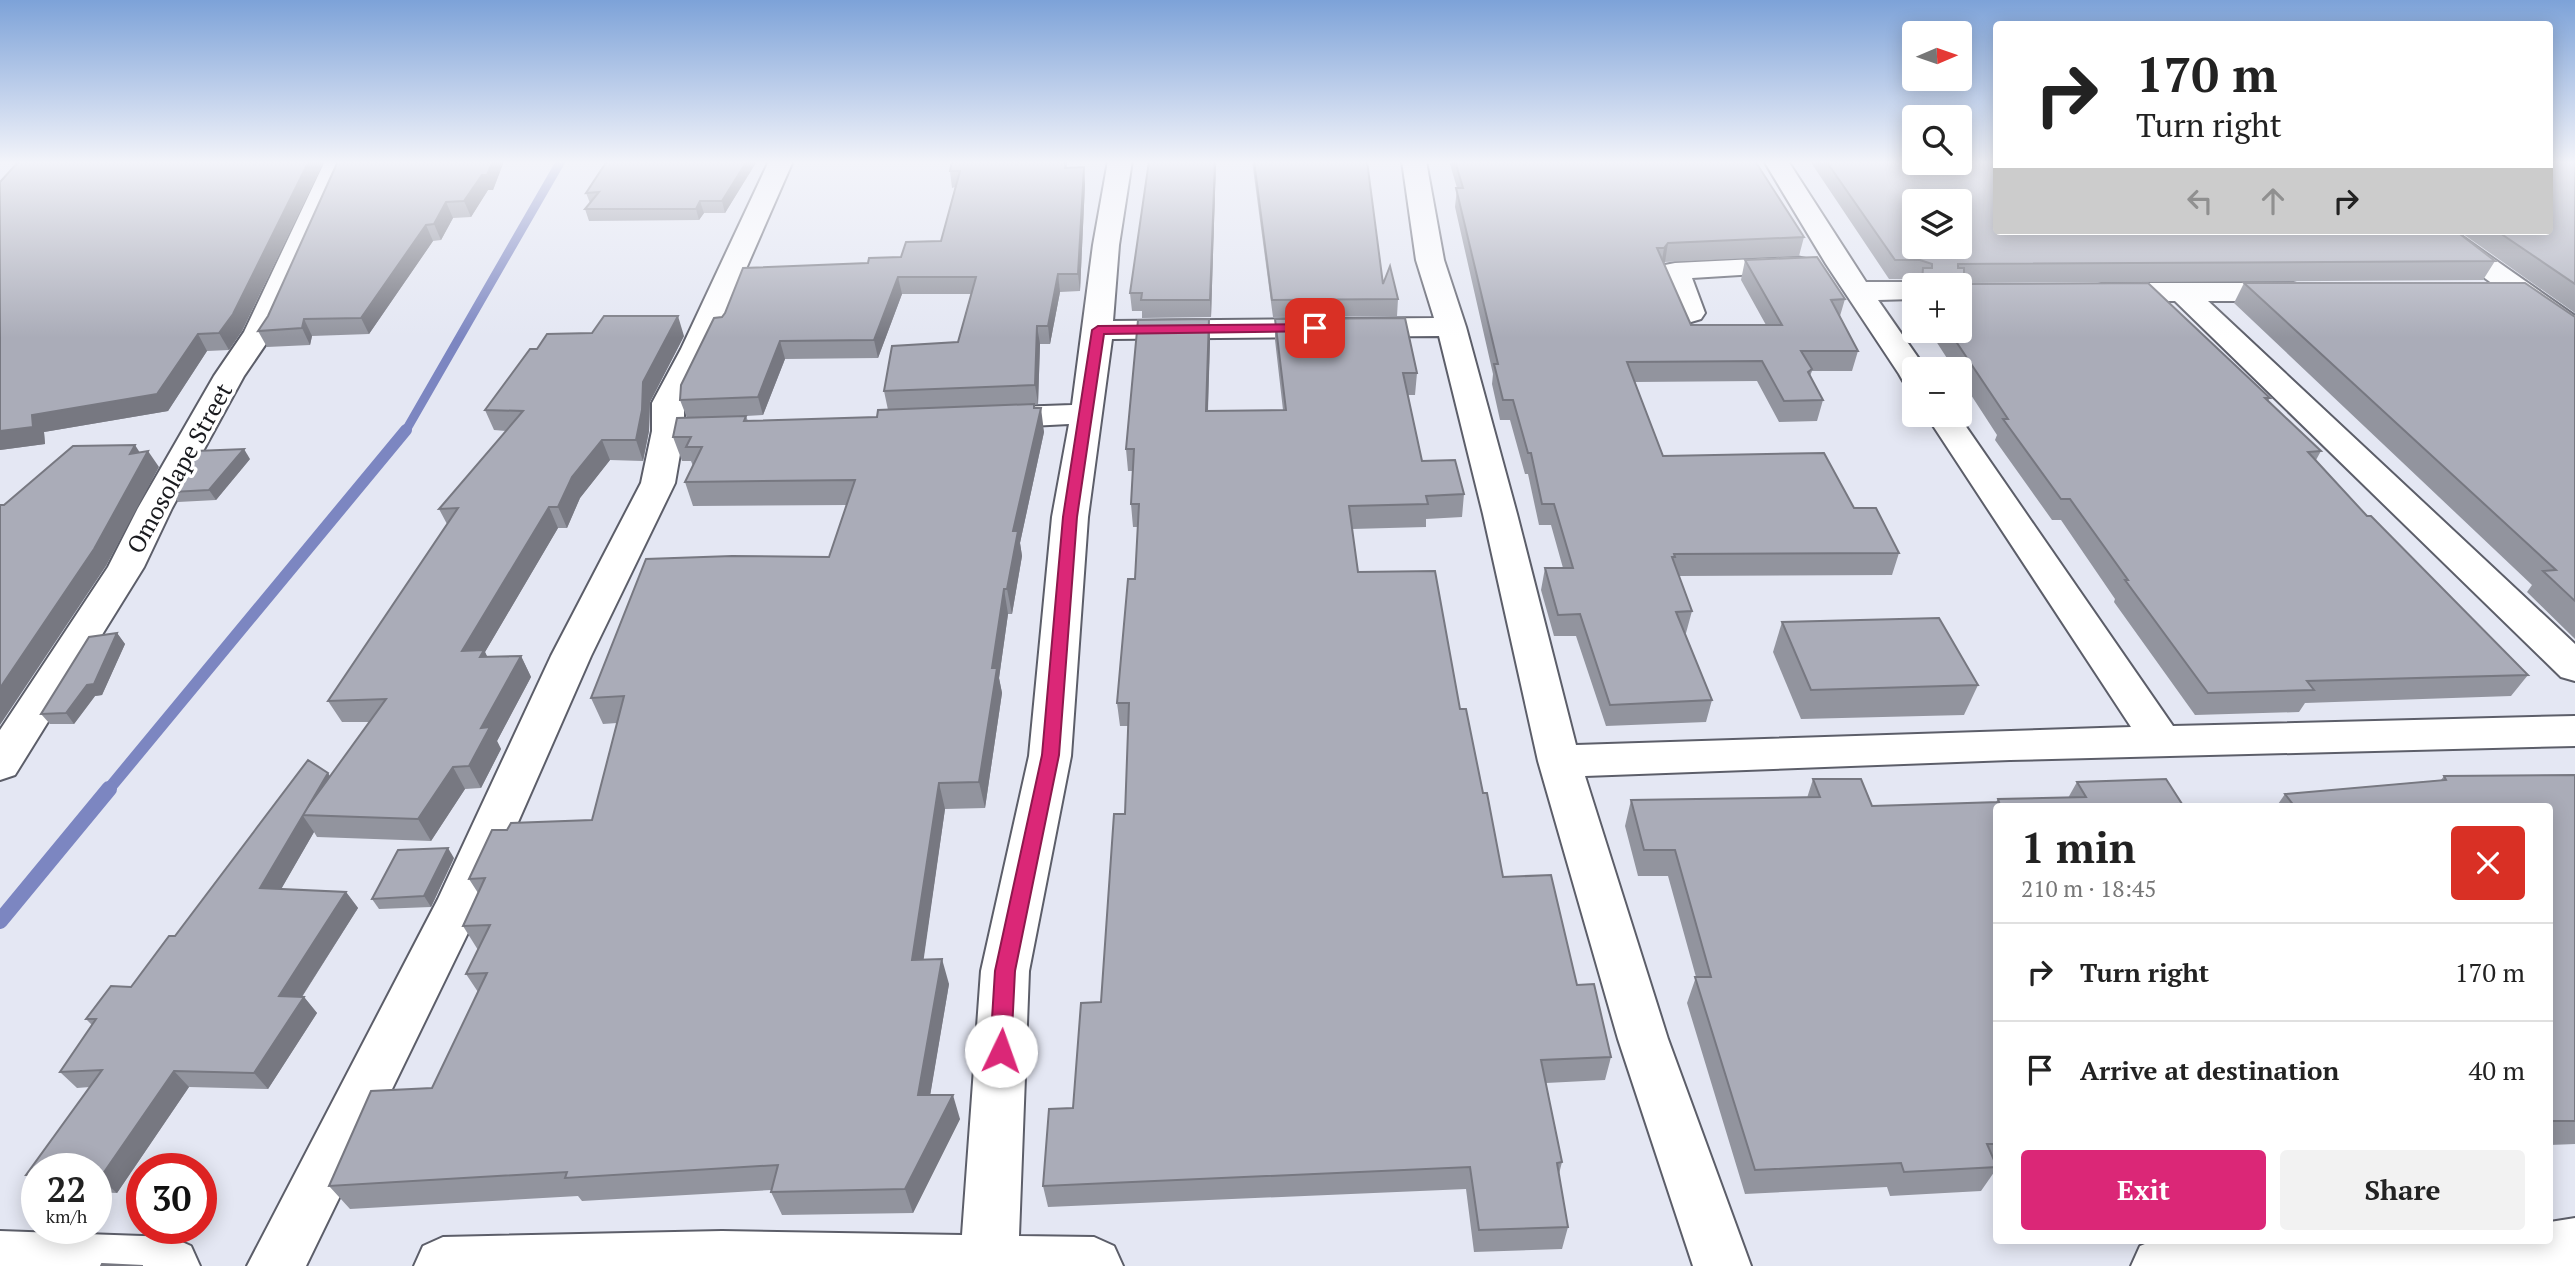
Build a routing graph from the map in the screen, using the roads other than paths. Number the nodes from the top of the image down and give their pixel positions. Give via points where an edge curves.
1 (310, 220) edge
2 (754, 220) edge
3 (1110, 220) edge
4 (1424, 220) edge
5 (1813, 220) edge
6 (2443, 235) edge
7 (1840, 264) junction
8 (2519, 290) junction
9 (1859, 291) junction
10 (1902, 291) edge
11 (2477, 291) edge
12 (2079, 292) edge
13 (2324, 292) edge
14 (2184, 293) junction
15 (1691, 313) dead end
16 (1451, 327) junction
17 (1098, 330) junction
18 (2575, 330) edge
19 (1903, 357) edge
20 (1086, 414) junction
21 (961, 419) edge
22 (1950, 427) edge
23 (2575, 667) edge
24 (2575, 731) edge
25 (2161, 740) junction
26 (1559, 761) junction
27 (0, 764) edge
28 (2575, 1246) edge
29 (0, 1259) edge
30 (720, 1263) edge
31 (989, 1264) edge
32 (2226, 1265) edge
33 (171, 1266) edge
34 (276, 1266) edge
35 (443, 1266) edge
36 (1094, 1266) edge
37 (1722, 1266) edge
38 (2160, 1266) edge

1 - 27 street, Omosolape Street via 259,332 229,376 126,567
2 - 34 street via 668,403 682,430 658,483 570,656 460,902
3 - 17 street
4 - 16 street via 1430,260
5 - 7 street
6 - 8 street
7 - 9 street
7 - 15 street via 1675,271
8 - 11 street
8 - 18 street
9 - 10 street
9 - 19 street
12 - 14 street
13 - 14 street
14 - 23 street
16 - 17 street
16 - 26 street
17 - 20 street
20 - 21 street
20 - 31 street via 1070,517 1050,755 1005,971
22 - 25 street
24 - 25 street
25 - 26 street
26 - 37 street via 1643,1039
28 - 32 street via 2477,1261
29 - 33 street
30 - 31 street
30 - 35 street
31 - 36 street
32 - 38 street

